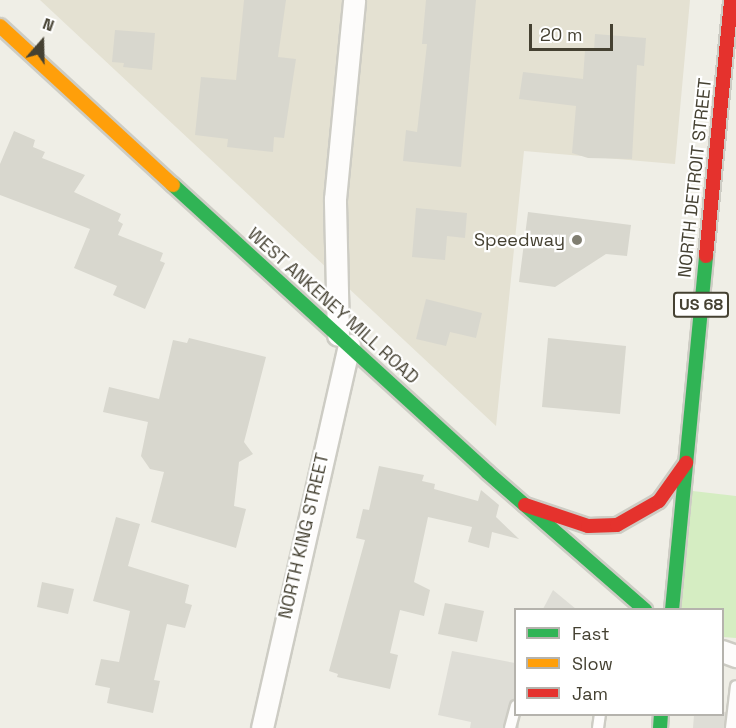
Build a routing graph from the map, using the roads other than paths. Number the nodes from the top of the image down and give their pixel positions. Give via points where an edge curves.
1 (354, 0) edge
2 (730, 0) edge
3 (0, 26) edge
4 (343, 340) junction
5 (687, 462) junction
6 (525, 505) junction
7 (644, 608) edge
8 (672, 608) edge
9 (736, 686) edge
10 (514, 713) edge
11 (262, 728) edge
12 (510, 728) edge
13 (731, 728) edge

1 - 4 street, NORTH KING STREET via 335,200
2 - 5 main road, NORTH DETROIT STREET / US 68
3 - 4 main road, WEST ANKENEY MILL ROAD
4 - 6 main road, WEST ANKENEY MILL ROAD
4 - 11 street, NORTH KING STREET
5 - 6 main road via 659,501 617,525 588,526
5 - 8 main road, NORTH DETROIT STREET / US 68
6 - 7 main road, WEST ANKENEY MILL ROAD
9 - 13 lane
10 - 12 lane

